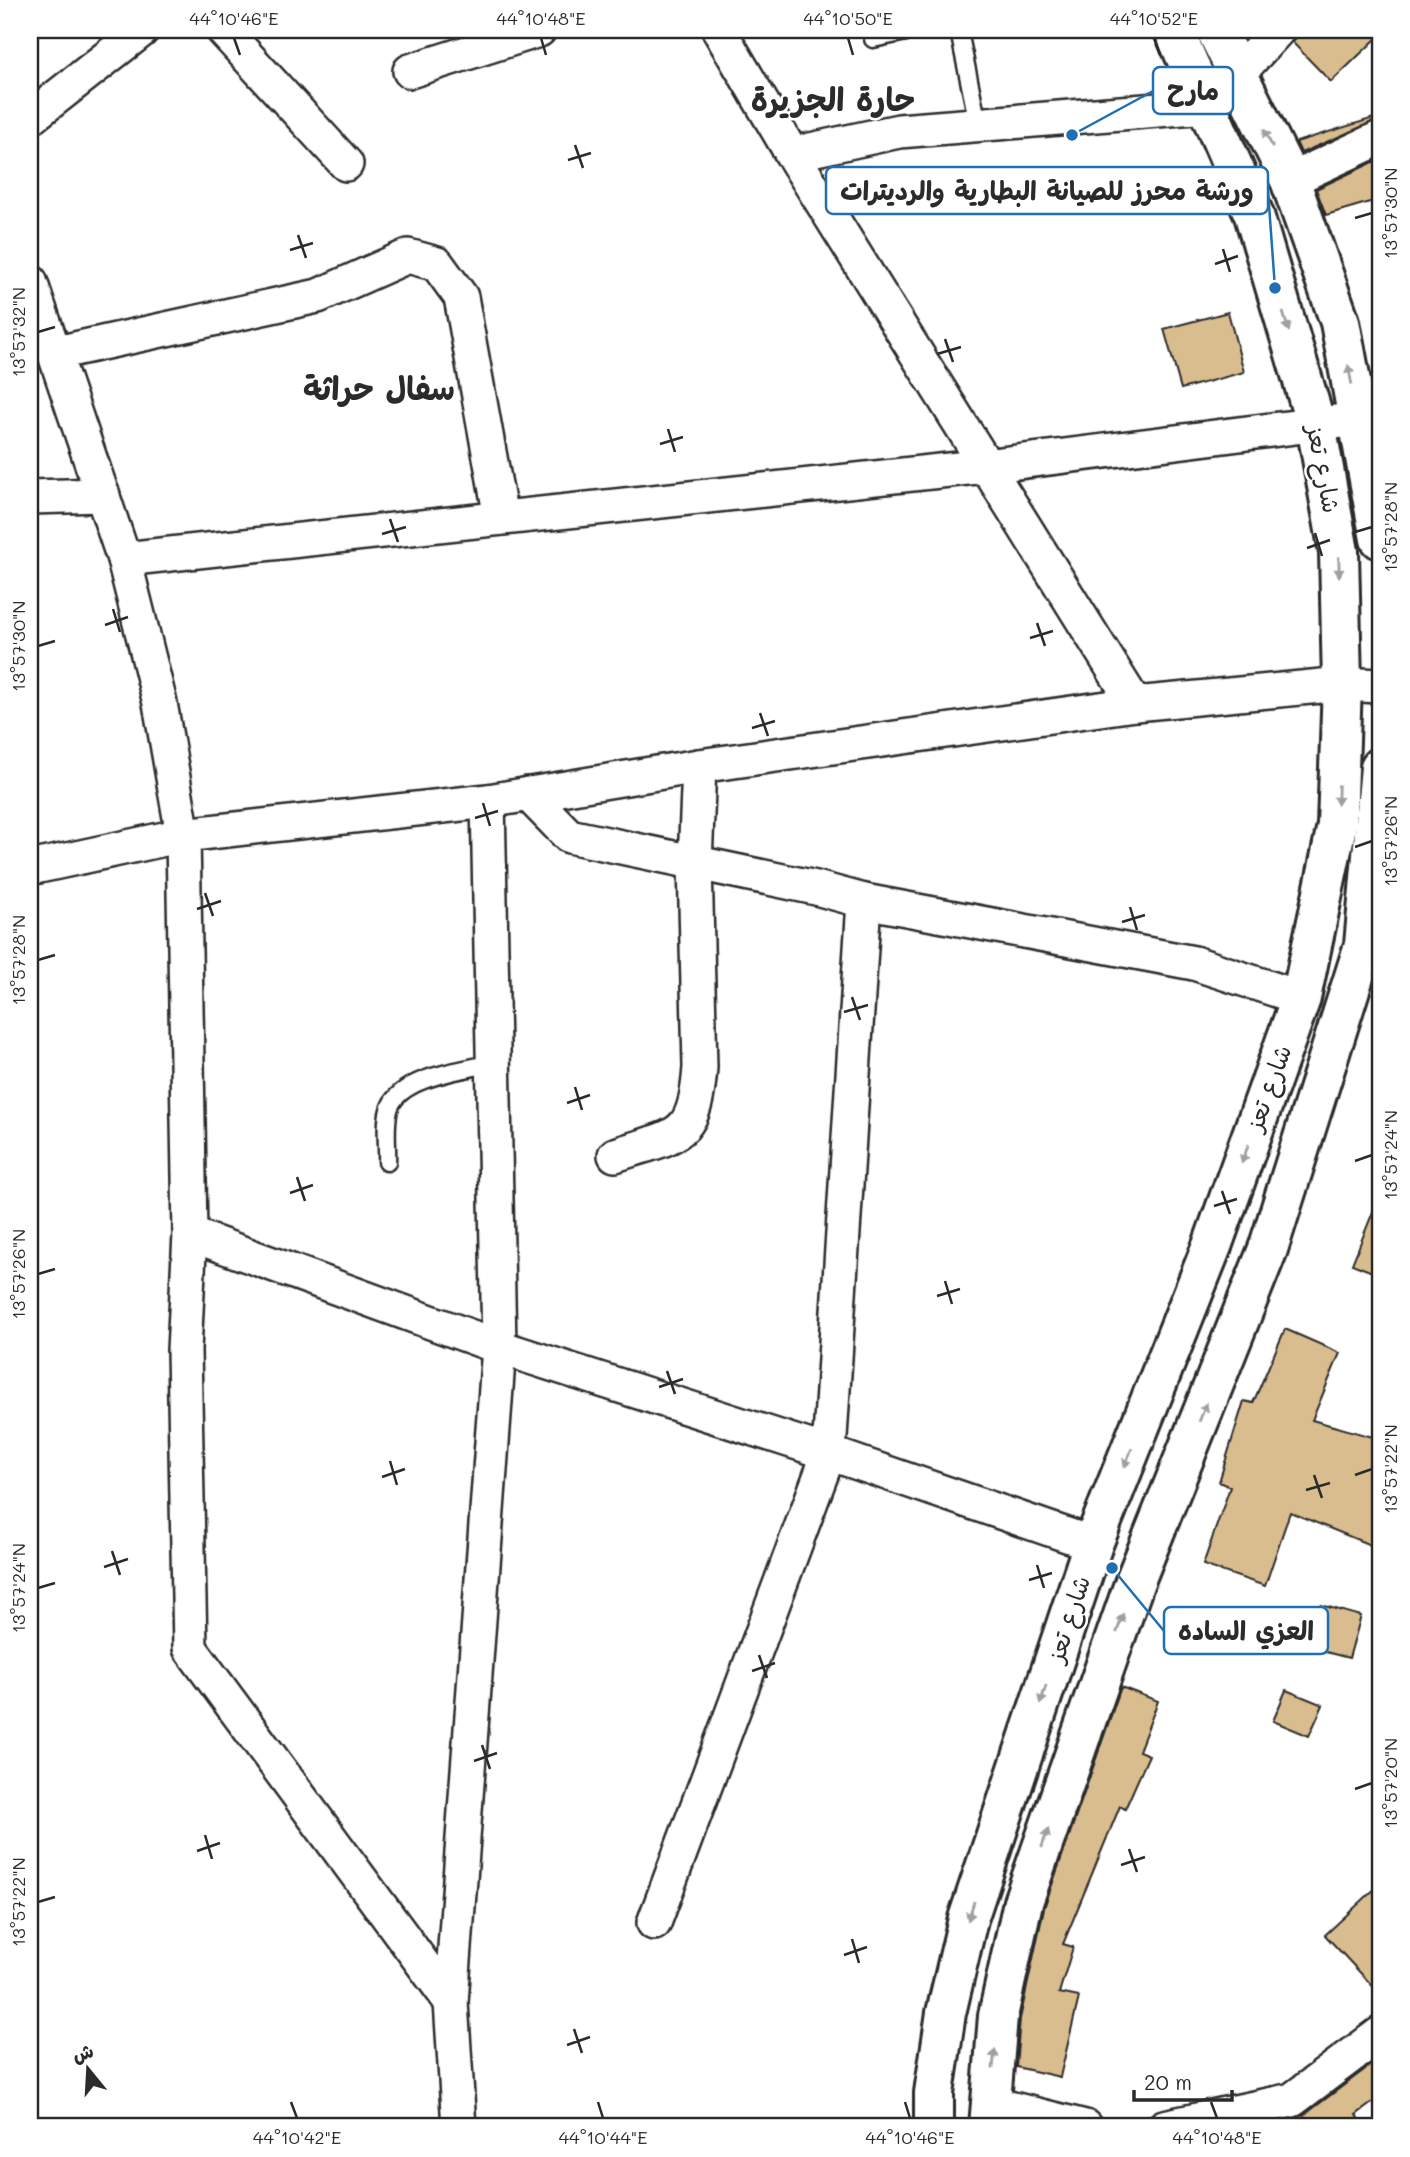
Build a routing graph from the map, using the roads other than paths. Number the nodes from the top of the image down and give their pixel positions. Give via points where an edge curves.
1 (142, 30) edge
2 (223, 30) edge
3 (539, 30) edge
4 (719, 30) edge
5 (916, 30) edge
6 (954, 30) edge
7 (1174, 30) edge
8 (1216, 30) edge
9 (1278, 30) edge
10 (873, 39) dead end
11 (410, 71) dead end
12 (1236, 76) junction
13 (1207, 106) junction
14 (30, 118) edge
15 (978, 124) junction
16 (1380, 138) edge
17 (792, 154) junction
18 (345, 164) dead end
19 (1290, 180) junction
20 (30, 281) edge
21 (56, 353) junction
22 (1359, 419) junction
23 (1316, 425) junction
24 (986, 466) junction
25 (103, 495) junction
26 (30, 497) edge
27 (501, 518) junction
28 (1380, 538) edge
29 (124, 559) junction
30 (1342, 684) junction
31 (1380, 686) edge
32 (1135, 704) junction
33 (699, 766) junction
34 (1380, 767) edge
35 (528, 794) junction
36 (488, 801) junction
37 (183, 835) junction
38 (695, 863) junction
39 (30, 868) edge
40 (864, 901) junction
41 (1372, 948) edge
42 (1301, 998) junction
43 (493, 1063) junction
44 (615, 1155) dead end
45 (387, 1162) dead end
46 (190, 1234) junction
47 (499, 1347) junction
48 (830, 1453) junction
49 (1093, 1544) junction
50 (654, 1923) dead end
51 (451, 2002) junction
52 (1380, 2034) edge
53 (989, 2115) edge
54 (459, 2127) edge
55 (934, 2127) edge
56 (1085, 2127) edge
57 (1164, 2127) edge

1 - 14 street
2 - 18 street
3 - 11 street
4 - 17 street
5 - 10 lane
6 - 15 lane via 960,36
7 - 13 main road, شارع تعز
8 - 12 main road, شارع تعز
9 - 12 street
19 -> 12 main road, شارع تعز
13 - 15 street
13 -> 23 main road, شارع تعز via 1255,215
15 - 17 street via 899,131
16 - 19 street
17 - 24 street
22 -> 19 main road, شارع تعز via 1340,322
20 - 21 street
21 - 25 street
21 - 27 street via 318,296 408,256 436,264 461,297
22 - 23 street
22 - 28 main road, شارع تعز
23 - 24 street
23 -> 30 main road, شارع تعز via 1339,552
24 - 27 street
24 - 32 street
25 - 26 street
25 - 29 street
27 - 29 street
29 - 37 street via 159,703
30 - 31 street
30 - 32 street
30 -> 42 main road, شارع تعز via 1336,825
32 - 33 street
33 - 35 street
33 - 38 street
34 - 41 main road, شارع تعز
35 - 36 street
35 - 38 street via 569,836
36 - 37 street
36 - 43 street
37 - 39 street
37 - 46 street
38 - 40 street
38 - 44 street via 698,1098 691,1121 678,1134
40 - 42 street via 1194,963
40 - 48 street
53 -> 41 main road, شارع تعز via 998,2016 1023,1902 1135,1581 1268,1248
42 -> 49 main road, شارع تعز via 1212,1246
43 - 45 lane via 423,1080 405,1089 390,1107
43 - 47 street
46 - 47 street
46 - 51 street via 184,1350 190,1648
47 - 48 street
47 - 51 street
48 - 49 street
48 - 50 street
49 -> 55 main road, شارع تعز via 968,1919 946,2013 934,2093
51 - 54 street
52 - 57 street via 1292,2100
53 - 56 street

